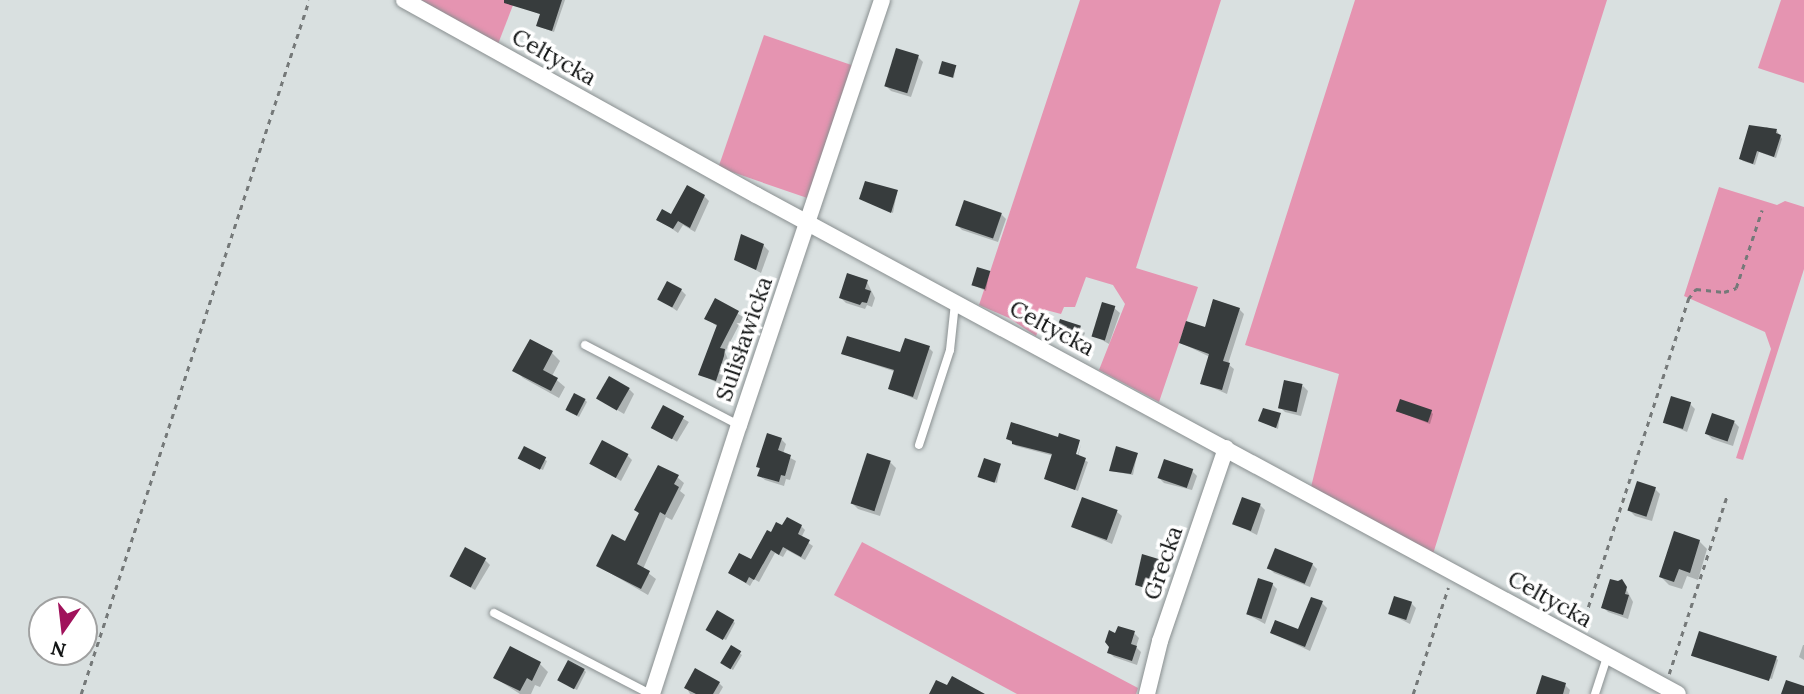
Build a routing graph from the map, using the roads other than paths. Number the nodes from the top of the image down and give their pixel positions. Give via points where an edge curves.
1 (404, 0) edge
2 (882, 0) edge
3 (806, 221) junction
4 (955, 301) junction
5 (585, 345) dead end
6 (738, 425) junction
7 (919, 445) dead end
8 (1226, 448) junction
9 (494, 613) dead end
10 (1607, 656) junction
11 (1671, 690) edge
12 (651, 694) edge
13 (1147, 694) edge
14 (1595, 694) edge

1 - 3 street, Celtycka
2 - 3 street, Sulisławicka
3 - 4 street, Celtycka
3 - 6 street, Sulisławicka
4 - 7 lane via 950,350
4 - 8 street, Celtycka
5 - 6 lane
6 - 12 street, Sulisławicka
8 - 10 street, Celtycka
8 - 13 street, Grecka via 1163,632
9 - 12 lane
10 - 11 street, Celtycka
10 - 14 lane

